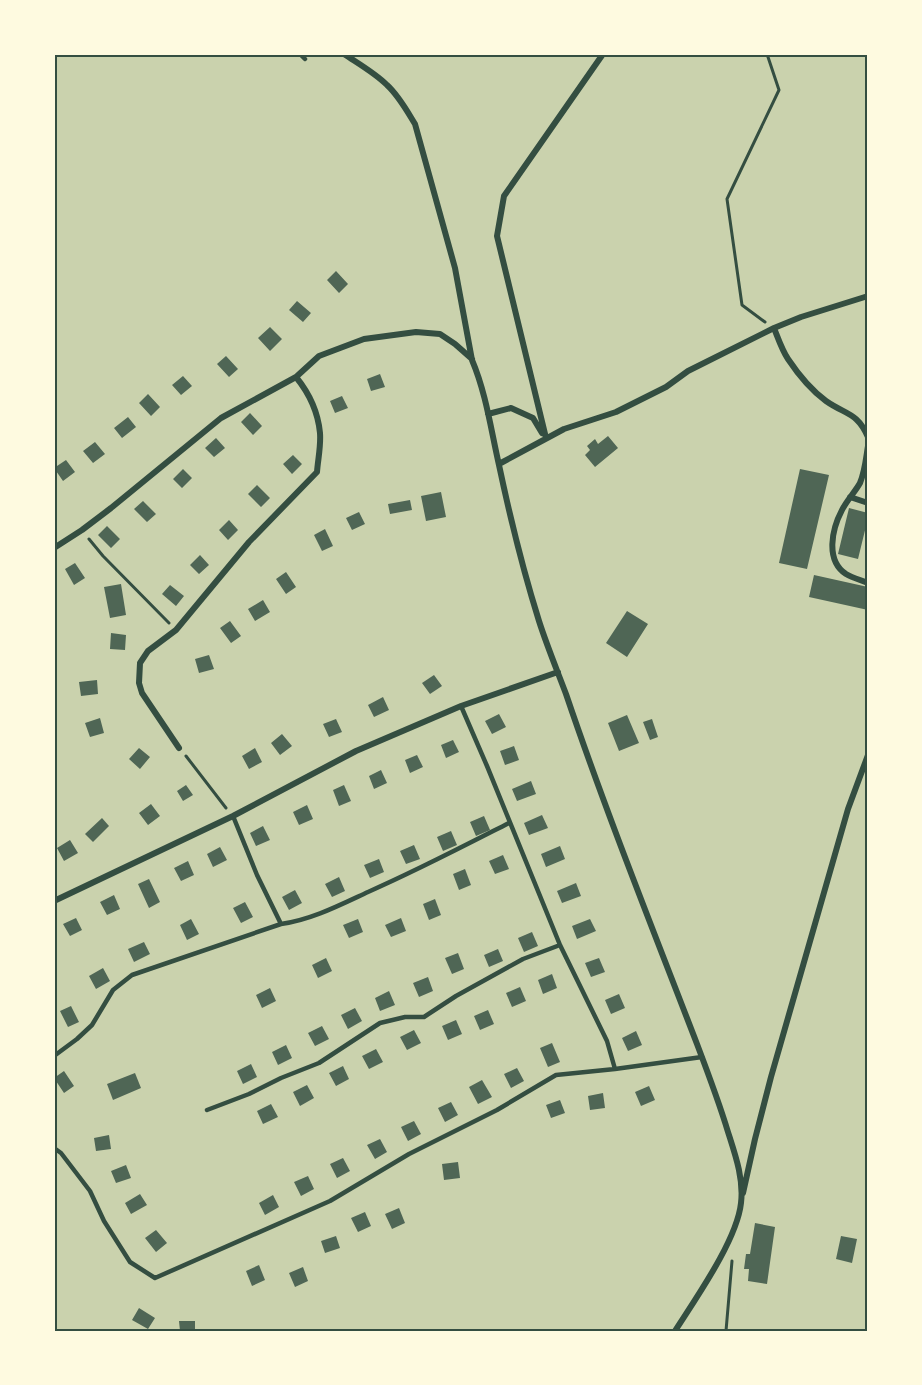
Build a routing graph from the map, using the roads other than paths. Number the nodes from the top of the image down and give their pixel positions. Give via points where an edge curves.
1 (344, 54) edge
2 (603, 54) edge
3 (868, 296) edge
4 (774, 328) junction
5 (472, 360) junction
6 (296, 377) junction
7 (488, 414) junction
8 (868, 437) edge
9 (546, 438) junction
10 (868, 446) edge
11 (499, 464) junction
12 (850, 497) junction
13 (868, 503) edge
14 (54, 549) edge
15 (868, 583) edge
16 (558, 672) junction
17 (461, 706) junction
18 (179, 748) road end
19 (868, 755) edge
20 (233, 816) junction
21 (510, 823) junction
22 (54, 902) edge
23 (281, 924) junction
24 (560, 945) junction
25 (54, 1056) edge
26 (702, 1057) junction
27 (615, 1069) junction
28 (207, 1110) dead end
29 (54, 1149) edge
30 (741, 1203) junction
31 (675, 1331) edge

1 - 5 street via 388,86 415,124 455,268
2 - 9 street via 504,196 497,236
3 - 4 street
4 - 8 street via 786,357 811,388 857,419
4 - 9 street via 616,412
5 - 6 street via 440,334 416,332 363,339 319,356
5 - 7 street
6 - 14 street via 221,418
6 - 18 street via 314,407 320,434 317,472 249,542 176,630 148,651 140,663 142,693
7 - 9 street via 511,408 532,418
7 - 11 street
9 - 11 street
10 - 12 street via 863,474
11 - 16 street via 540,622
12 - 13 street
12 - 15 street via 835,525 833,556 846,574
16 - 17 street
16 - 26 street
17 - 20 street via 356,751
17 - 21 lane
19 - 30 street via 848,809 774,1066
20 - 22 street
20 - 23 lane
21 - 23 lane via 342,904
21 - 24 lane
23 - 25 lane via 132,975 113,990 92,1025
24 - 27 lane via 607,1041
24 - 28 lane via 523,959 424,1017 380,1023 319,1063
26 - 27 lane
26 - 30 street via 735,1155
27 - 29 lane via 556,1076 330,1201 155,1278 130,1262 90,1191
30 - 31 street via 727,1245

